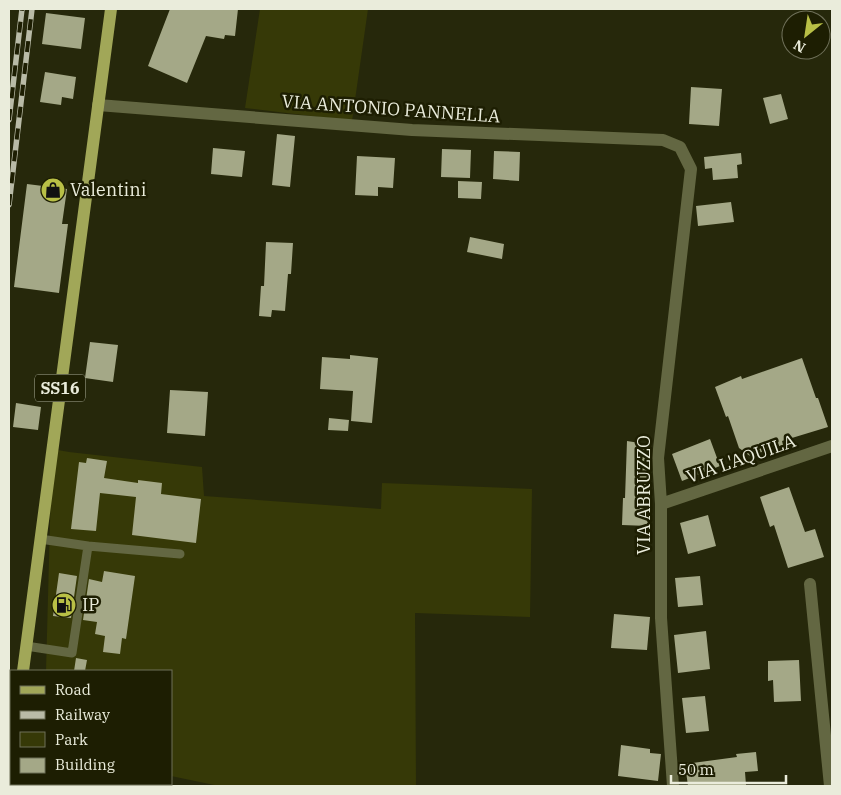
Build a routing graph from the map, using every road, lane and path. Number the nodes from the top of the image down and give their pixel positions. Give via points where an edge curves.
1 (111, 9) edge
2 (98, 105) junction
3 (680, 147) joint
4 (832, 446) edge
5 (661, 504) junction
6 (40, 539) junction
7 (88, 546) junction
8 (180, 554) dead end
9 (810, 584) dead end
10 (26, 646) junction
11 (23, 670) edge
12 (673, 786) edge
13 (830, 786) edge

1 - 2 main road, SS16
2 - 3 street, VIA ANTONIO PANNELLA via 412,130 663,140
2 - 6 main road, SS16
3 - 5 street, VIA ABRUZZO via 691,169 658,458
4 - 5 street, VIA L'AQUILA
5 - 12 street, VIA ABRUZZO via 661,618
6 - 7 lane
6 - 10 main road, SS16
7 - 8 lane
7 - 10 lane via 72,653
9 - 13 street
10 - 11 main road, SS16

